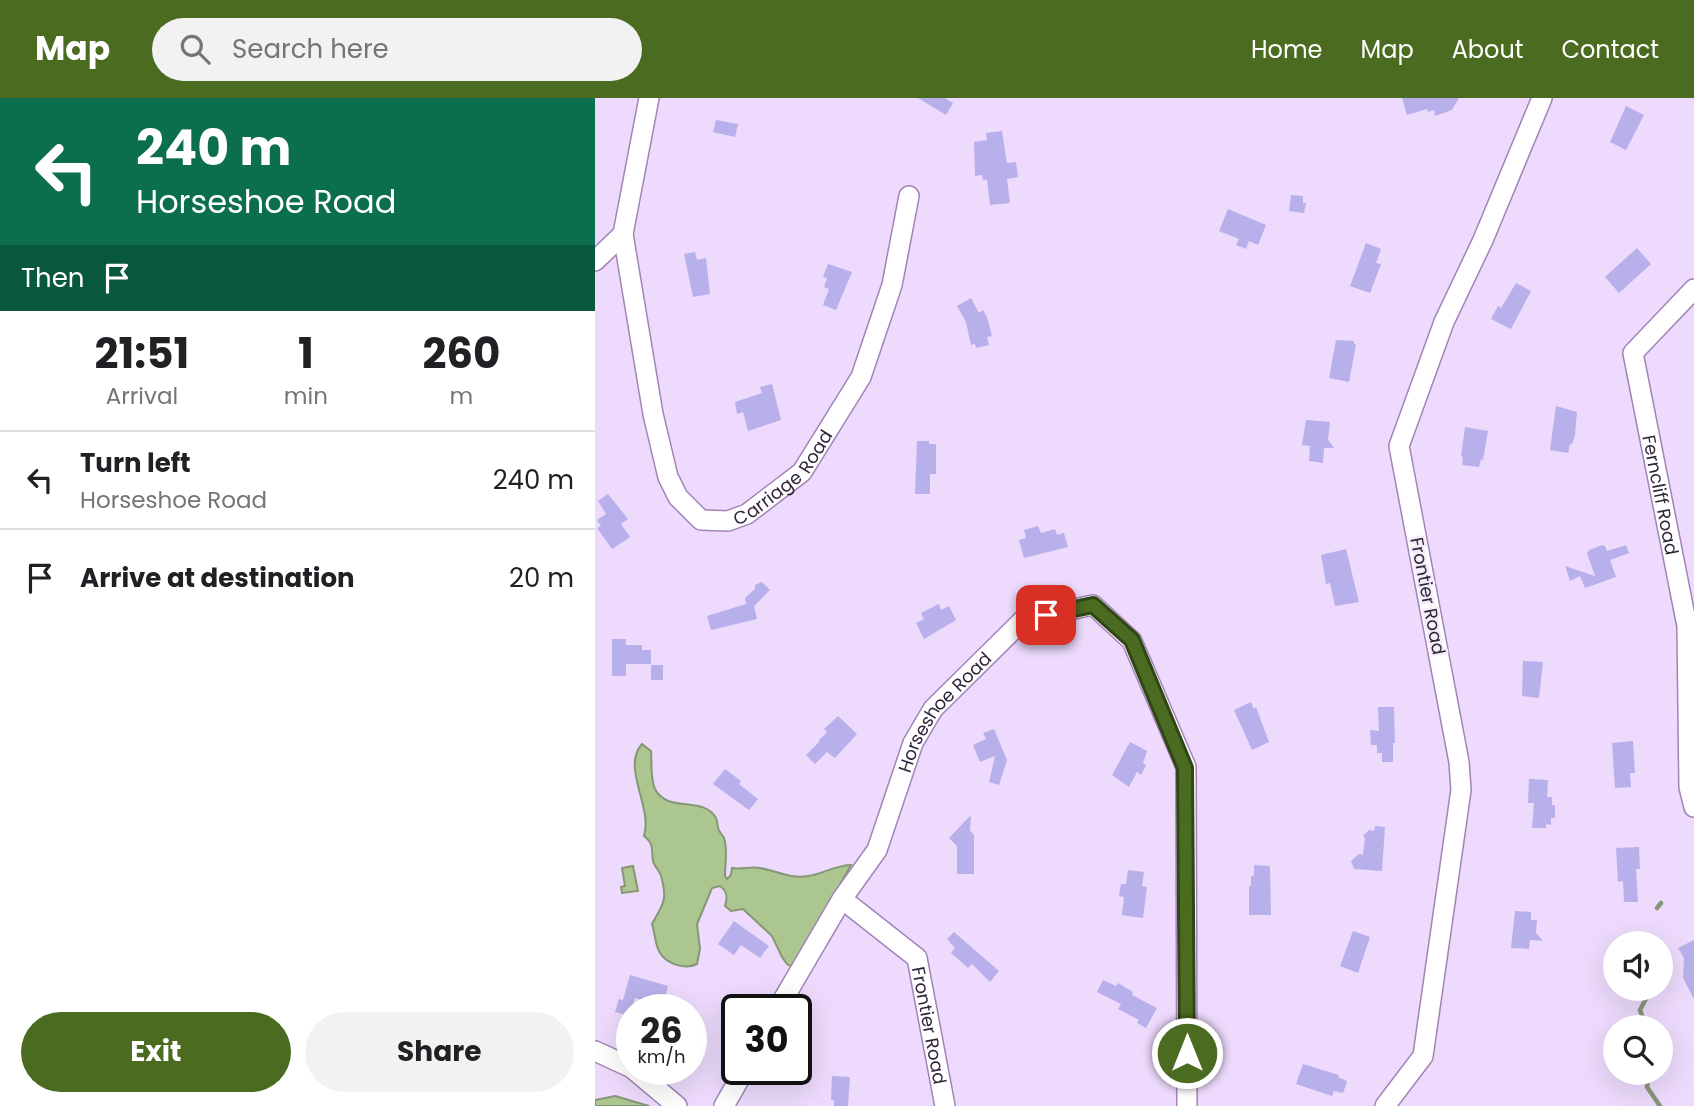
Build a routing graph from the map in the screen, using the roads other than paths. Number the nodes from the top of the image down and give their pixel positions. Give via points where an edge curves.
1 (649, 98) edge
2 (1542, 98) edge
3 (909, 196) dead end
4 (623, 234) junction
5 (595, 261) edge
6 (1694, 289) edge
7 (1694, 807) edge
8 (842, 899) junction
9 (786, 994) edge
10 (595, 1051) edge
11 (616, 1061) edge
12 (651, 1085) edge
13 (736, 1085) edge
14 (677, 1106) edge
15 (725, 1106) edge
16 (945, 1106) edge
17 (1187, 1106) edge
18 (1385, 1106) edge

1 - 4 street
2 - 18 street, Frontier Road via 1444,322 1399,446 1461,790 1423,1056
3 - 4 street, Carriage Road via 892,285 860,377 802,472 747,514 728,522 701,520 678,497 668,477
4 - 5 street
6 - 7 street, Ferncliff Road via 1633,353 1687,626 1689,787
8 - 9 street, Horseshoe Road
8 - 16 street, Frontier Road via 917,958
8 - 17 street, Horseshoe Road via 877,850 913,743 933,709 1023,620 1093,605 1132,640 1185,768
10 - 11 street
12 - 14 street
13 - 15 street

